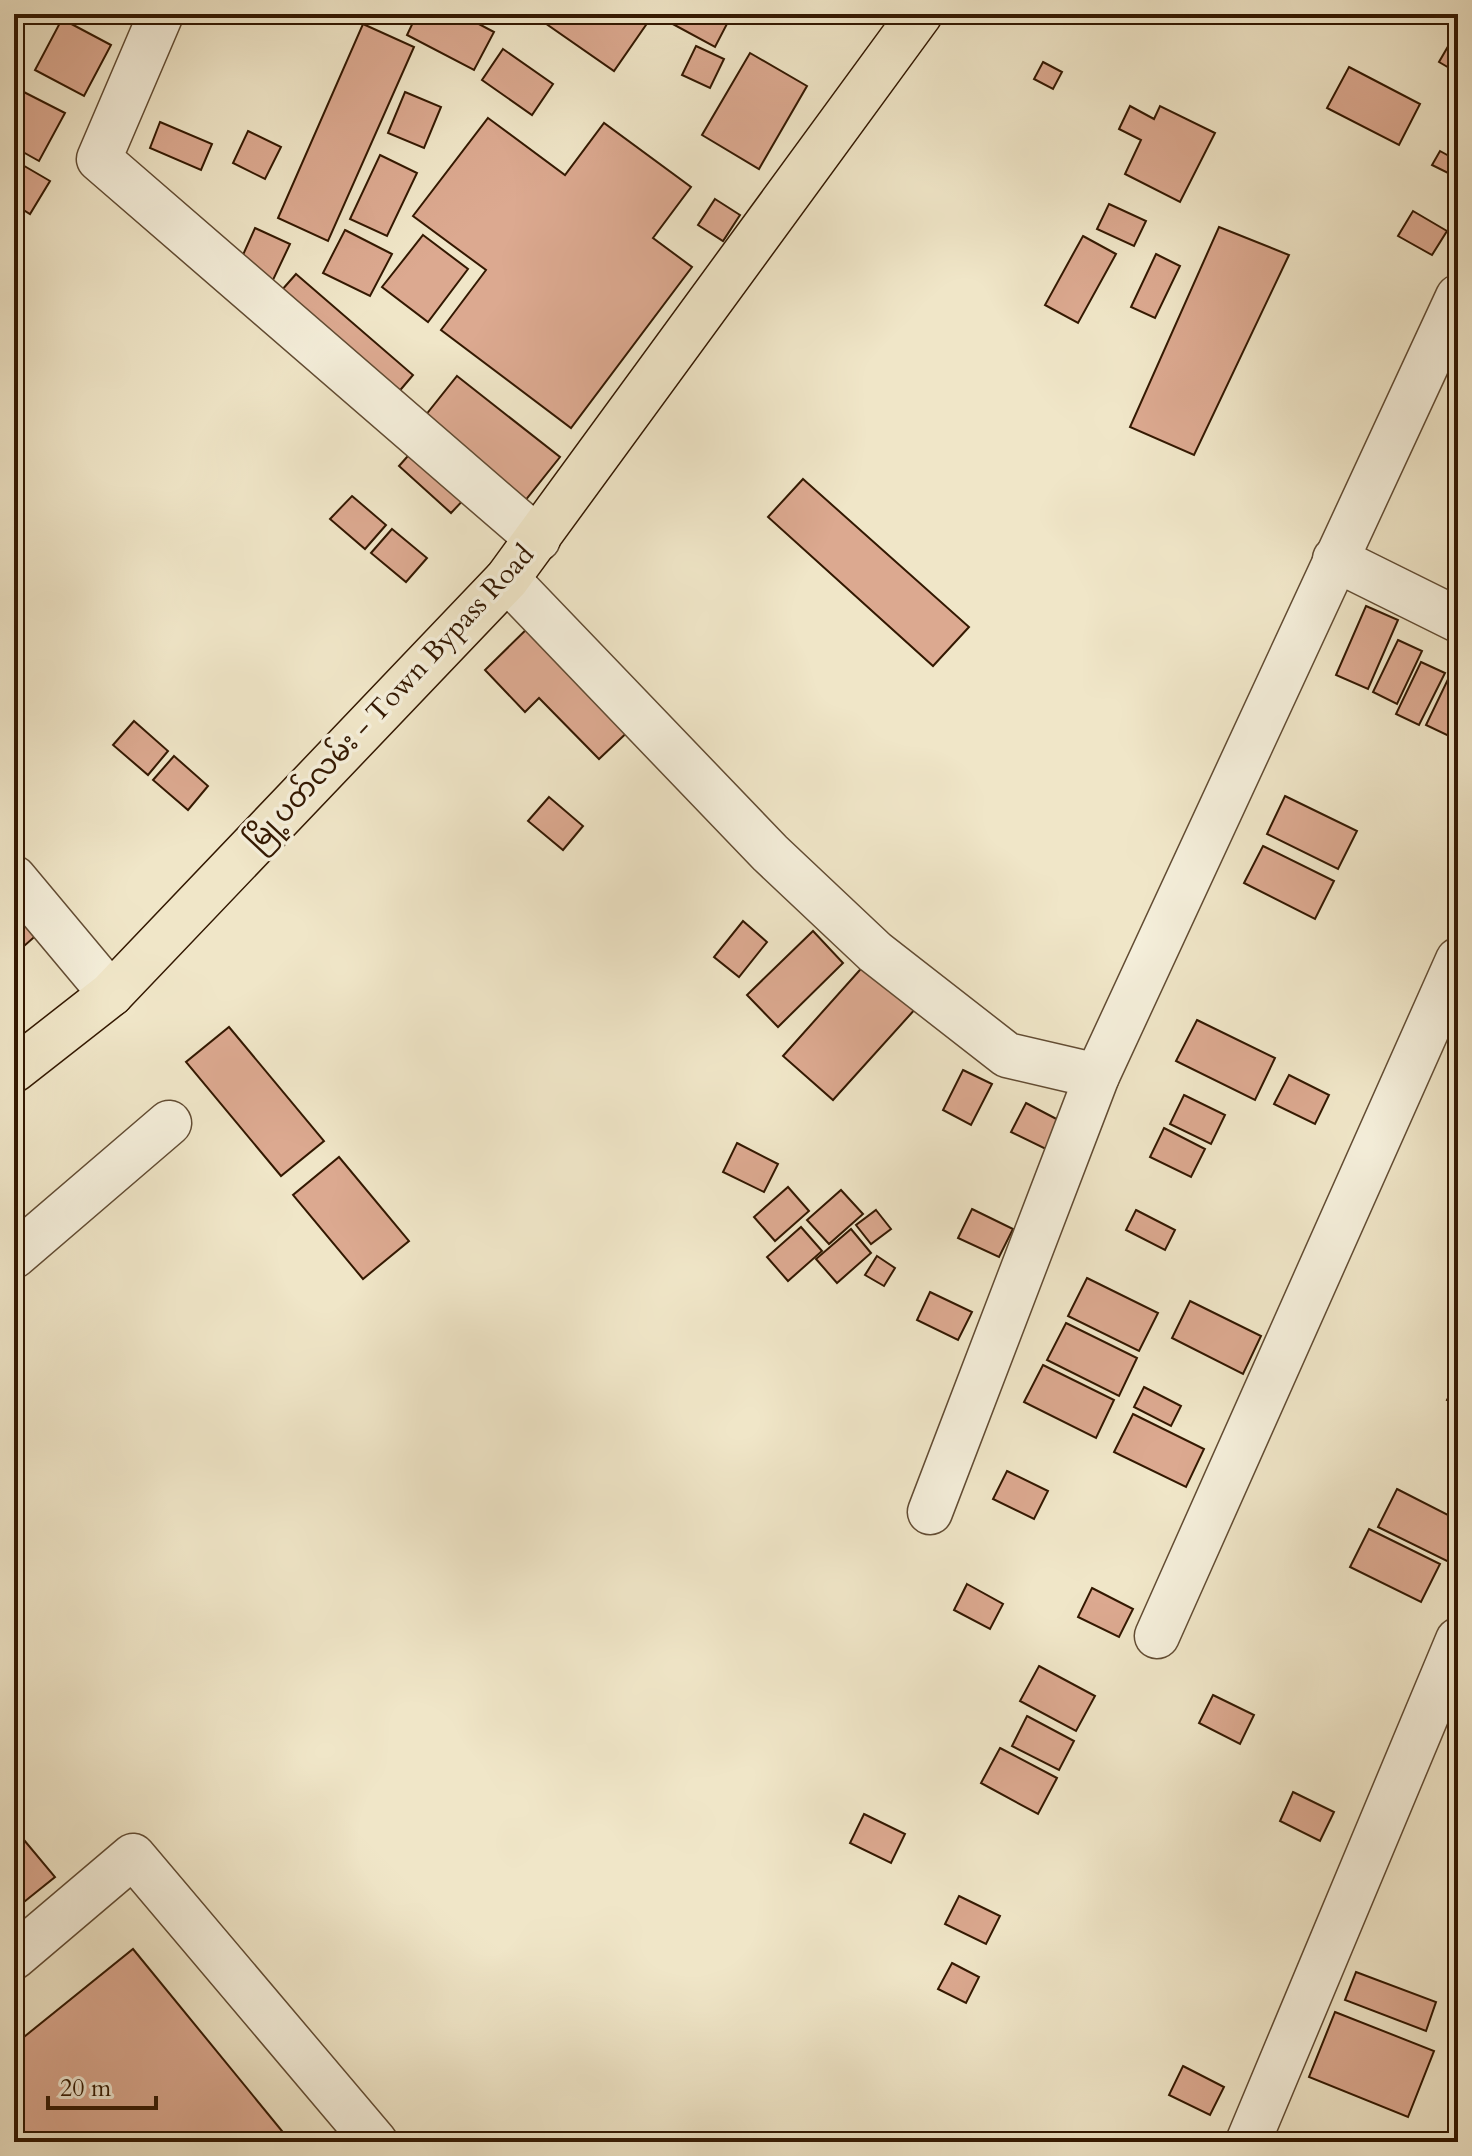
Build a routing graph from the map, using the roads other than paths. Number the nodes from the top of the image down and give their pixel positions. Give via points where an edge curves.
1 (161, 14) edge
2 (920, 14) edge
3 (1458, 297) edge
4 (538, 539) junction
5 (1335, 559) junction
6 (507, 579) junction
7 (1458, 620) edge
8 (14, 878) edge
9 (1458, 960) edge
10 (111, 994) junction
11 (14, 1070) edge
12 (1097, 1076) junction
13 (169, 1123) dead end
14 (14, 1256) edge
15 (930, 1512) dead end
16 (1157, 1636) dead end
17 (1458, 1640) edge
18 (14, 1957) edge
19 (375, 2142) edge
20 (1248, 2142) edge

1 - 4 street via 99,159
2 - 4 main road, မြို့ပတ်လမ်း - Town Bypass Road
3 - 5 street
4 - 6 main road, မြို့ပတ်လမ်း - Town Bypass Road
5 - 7 street
5 - 12 street
6 - 10 main road, မြို့ပတ်လမ်း - Town Bypass Road
6 - 12 street via 770,853 875,952 1007,1055
8 - 10 street
9 - 16 street
10 - 11 main road, မြို့ပတ်လမ်း - Town Bypass Road
12 - 15 street
13 - 14 street
17 - 20 street
18 - 19 street via 133,1856

